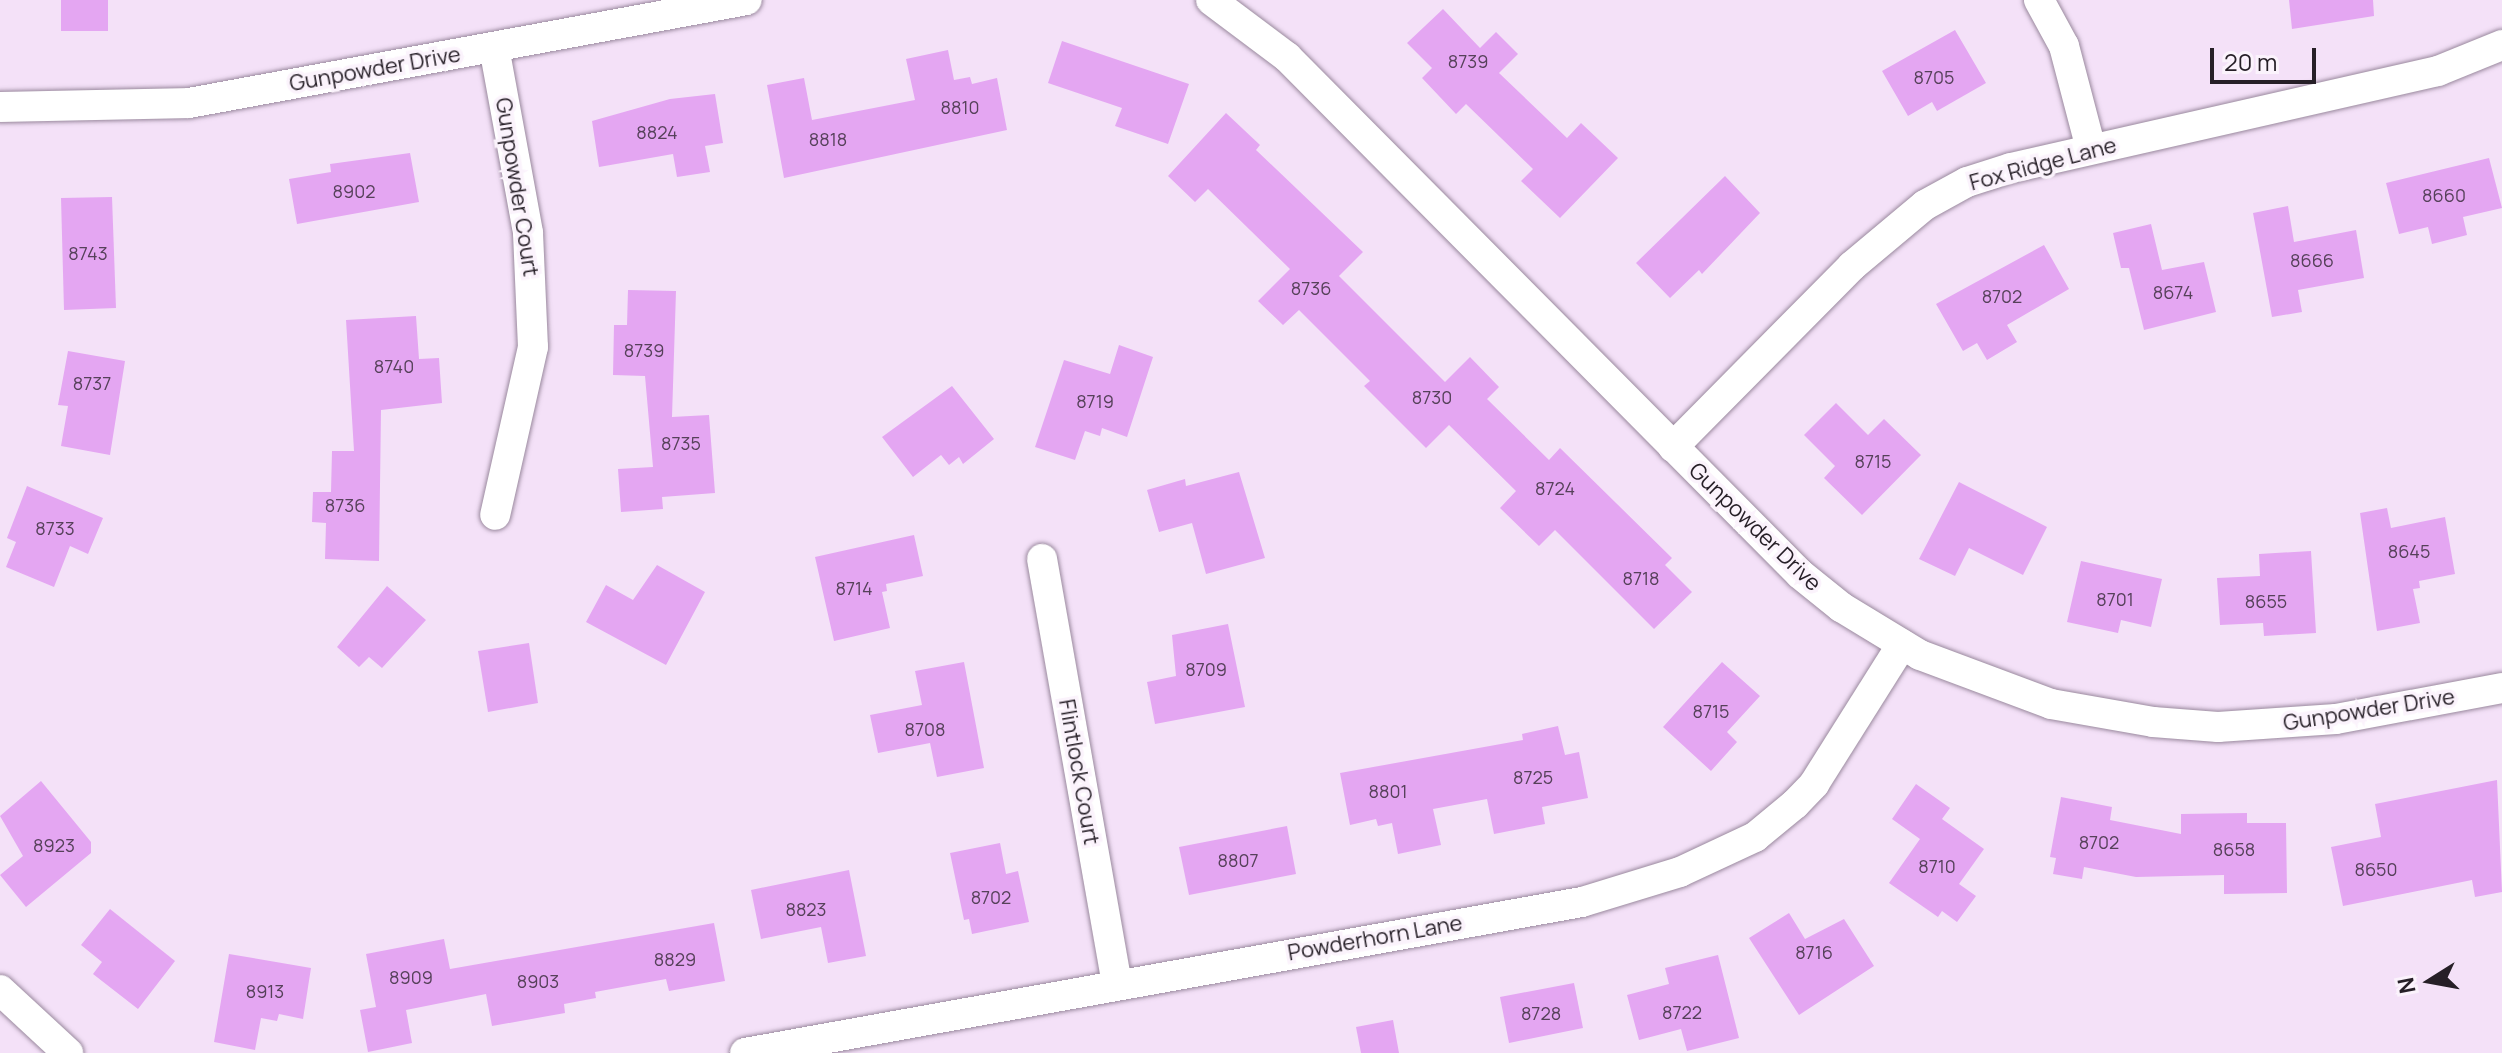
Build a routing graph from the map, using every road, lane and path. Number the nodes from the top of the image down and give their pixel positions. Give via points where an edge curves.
1 (747, 0) edge
2 (1211, 0) edge
3 (2039, 0) edge
4 (2502, 45) edge
5 (494, 47) junction
6 (0, 107) edge
7 (2091, 149) junction
8 (1673, 447) junction
9 (495, 515) dead end
10 (1042, 559) dead end
11 (1902, 644) junction
12 (2502, 688) edge
13 (1117, 985) junction
14 (0, 990) edge
15 (68, 1053) edge
16 (745, 1053) edge

1 - 5 street, Gunpowder Drive
2 - 8 street, Gunpowder Drive via 1287,57
3 - 7 street via 2064,46
4 - 7 street, Fox Ridge Lane via 2438,71
5 - 6 street, Gunpowder Drive via 189,103
5 - 9 street, Gunpowder Court via 528,233 533,336
7 - 8 street, Fox Ridge Lane via 1990,174 1925,205 1852,266
8 - 11 street, Gunpowder Drive via 1806,580
10 - 13 street, Flintlock Court
11 - 12 street, Gunpowder Drive via 1982,682 2051,704 2186,725 2302,723
11 - 13 street, Powderhorn Lane via 1814,784 1777,822 1733,850 1582,902
13 - 16 street, Powderhorn Lane
14 - 15 street

